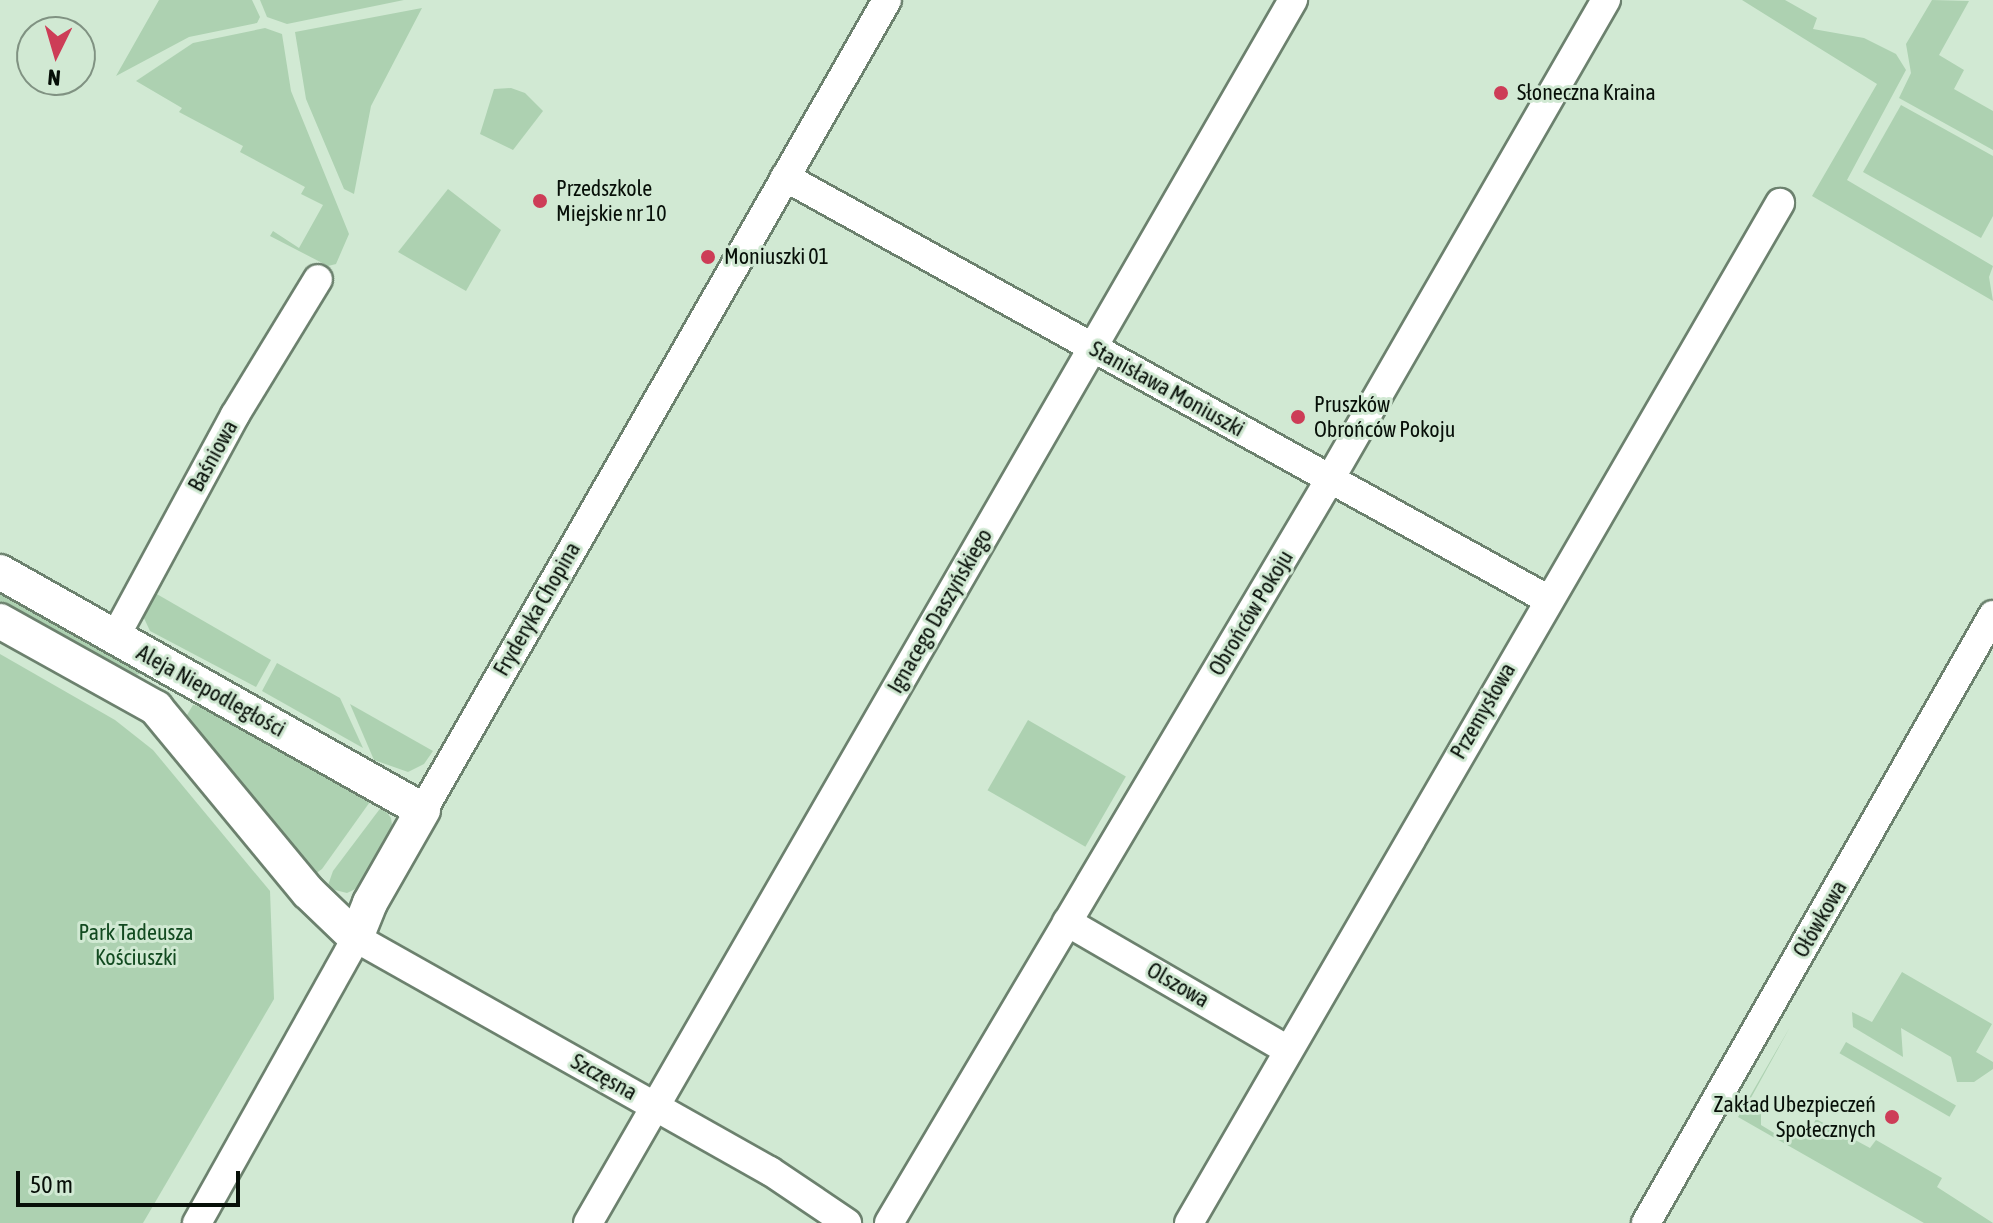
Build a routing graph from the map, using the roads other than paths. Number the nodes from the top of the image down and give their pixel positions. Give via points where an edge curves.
1 (887, 0) edge
2 (1293, 0) edge
3 (1606, 0) edge
4 (785, 177) junction
5 (1780, 203) dead end
6 (318, 279) dead end
7 (1092, 348) junction
8 (1330, 479) junction
9 (0, 572) edge
10 (1549, 600) junction
11 (1993, 615) edge
12 (0, 621) edge
13 (115, 637) junction
14 (178, 672) junction
15 (156, 708) junction
16 (423, 810) junction
17 (1067, 922) junction
18 (356, 938) junction
19 (1288, 1050) junction
20 (655, 1106) junction
21 (197, 1223) edge
22 (588, 1223) edge
23 (847, 1223) edge
24 (889, 1223) edge
25 (1189, 1223) edge
26 (1646, 1223) edge

1 - 4 street, Fryderyka Chopina
2 - 7 street, Ignacego Daszyńskiego
3 - 8 street, Obrońców Pokoju
4 - 7 street, Stanisława Moniuszki
4 - 16 street, Fryderyka Chopina
5 - 10 street, Przemysłowa
6 - 13 street, Baśniowa via 250,390
7 - 8 street, Stanisława Moniuszki
7 - 20 street, Ignacego Daszyńskiego
8 - 10 street, Stanisława Moniuszki
8 - 17 street, Obrońców Pokoju
9 - 13 street, Aleja Niepodległości
10 - 19 street, Przemysłowa
11 - 26 street, Ołówkowa
12 - 15 street, Aleja Niepodległości
13 - 14 street, Aleja Niepodległości
14 - 15 street
14 - 16 street, Aleja Niepodległości
15 - 18 street, Aleja Niepodległości via 308,892
16 - 18 street, Fryderyka Chopina
17 - 19 street, Olszowa
17 - 24 street, Obrońców Pokoju
18 - 20 street, Szczęsna
18 - 21 street, Fryderyka Chopina
19 - 25 street, Przemysłowa
20 - 22 street, Ignacego Daszyńskiego
20 - 23 street, Szczęsna

